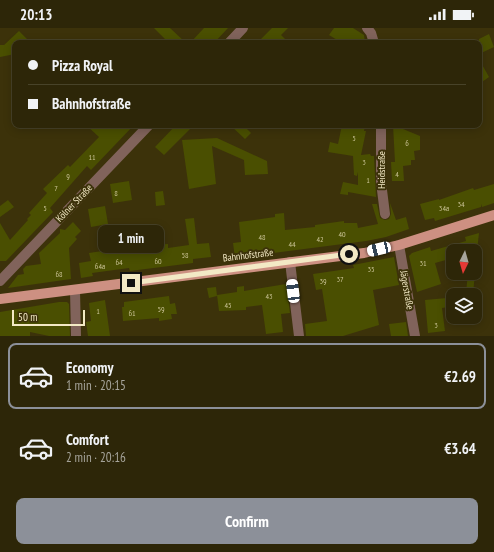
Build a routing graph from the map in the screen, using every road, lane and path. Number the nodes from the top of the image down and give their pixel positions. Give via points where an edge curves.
1 (243, 28) edge
2 (367, 28) edge
3 (231, 40) edge
4 (373, 40) edge
5 (146, 128) edge
6 (381, 128) edge
7 (385, 214) dead end
8 (494, 215) edge
9 (399, 245) junction
10 (290, 262) junction
11 (1, 277) edge
12 (75, 290) junction
13 (0, 299) edge
14 (76, 336) edge
15 (299, 336) edge
16 (415, 336) edge

1 - 3 street
2 - 4 street
5 - 11 street, Kölner Straße
6 - 7 street, Heidstraße via 381,182
8 - 9 main road, Bahnhofstraße
9 - 10 main road, Bahnhofstraße
9 - 16 street, Jägerstraße
10 - 12 main road, Bahnhofstraße
10 - 15 street
12 - 13 main road, Bahnhofstraße
12 - 14 street

